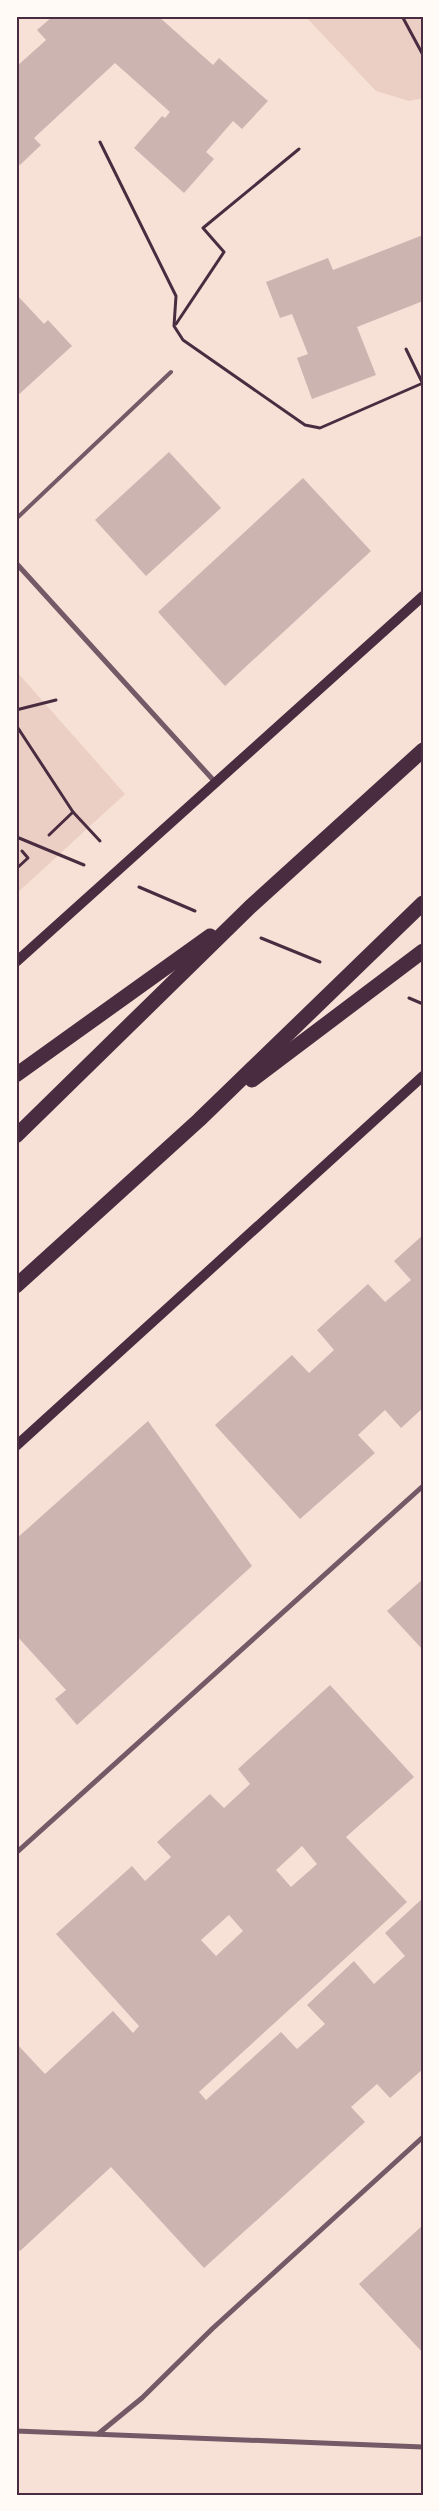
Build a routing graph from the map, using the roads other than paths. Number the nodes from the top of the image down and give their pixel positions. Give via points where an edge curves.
1 (171, 372) dead end
2 (16, 519) edge
3 (16, 563) edge
4 (423, 596) edge
5 (423, 750) edge
6 (217, 783) junction
7 (423, 903) edge
8 (250, 907) junction
9 (423, 951) edge
10 (16, 962) edge
11 (16, 1076) edge
12 (423, 1076) edge
13 (199, 1120) junction
14 (16, 1136) edge
15 (16, 1286) edge
16 (16, 1446) edge
17 (423, 1486) edge
18 (16, 1852) edge
19 (423, 2138) edge
20 (16, 2431) edge
21 (98, 2434) junction
22 (423, 2447) edge

1 - 2 lane
3 - 6 street
4 - 6 main road
5 - 8 highway
6 - 10 main road
7 - 13 highway
8 - 11 highway
8 - 14 highway
9 - 13 highway
12 - 16 main road
13 - 15 highway
17 - 18 street
19 - 21 street via 142,2398
20 - 21 street
21 - 22 street

